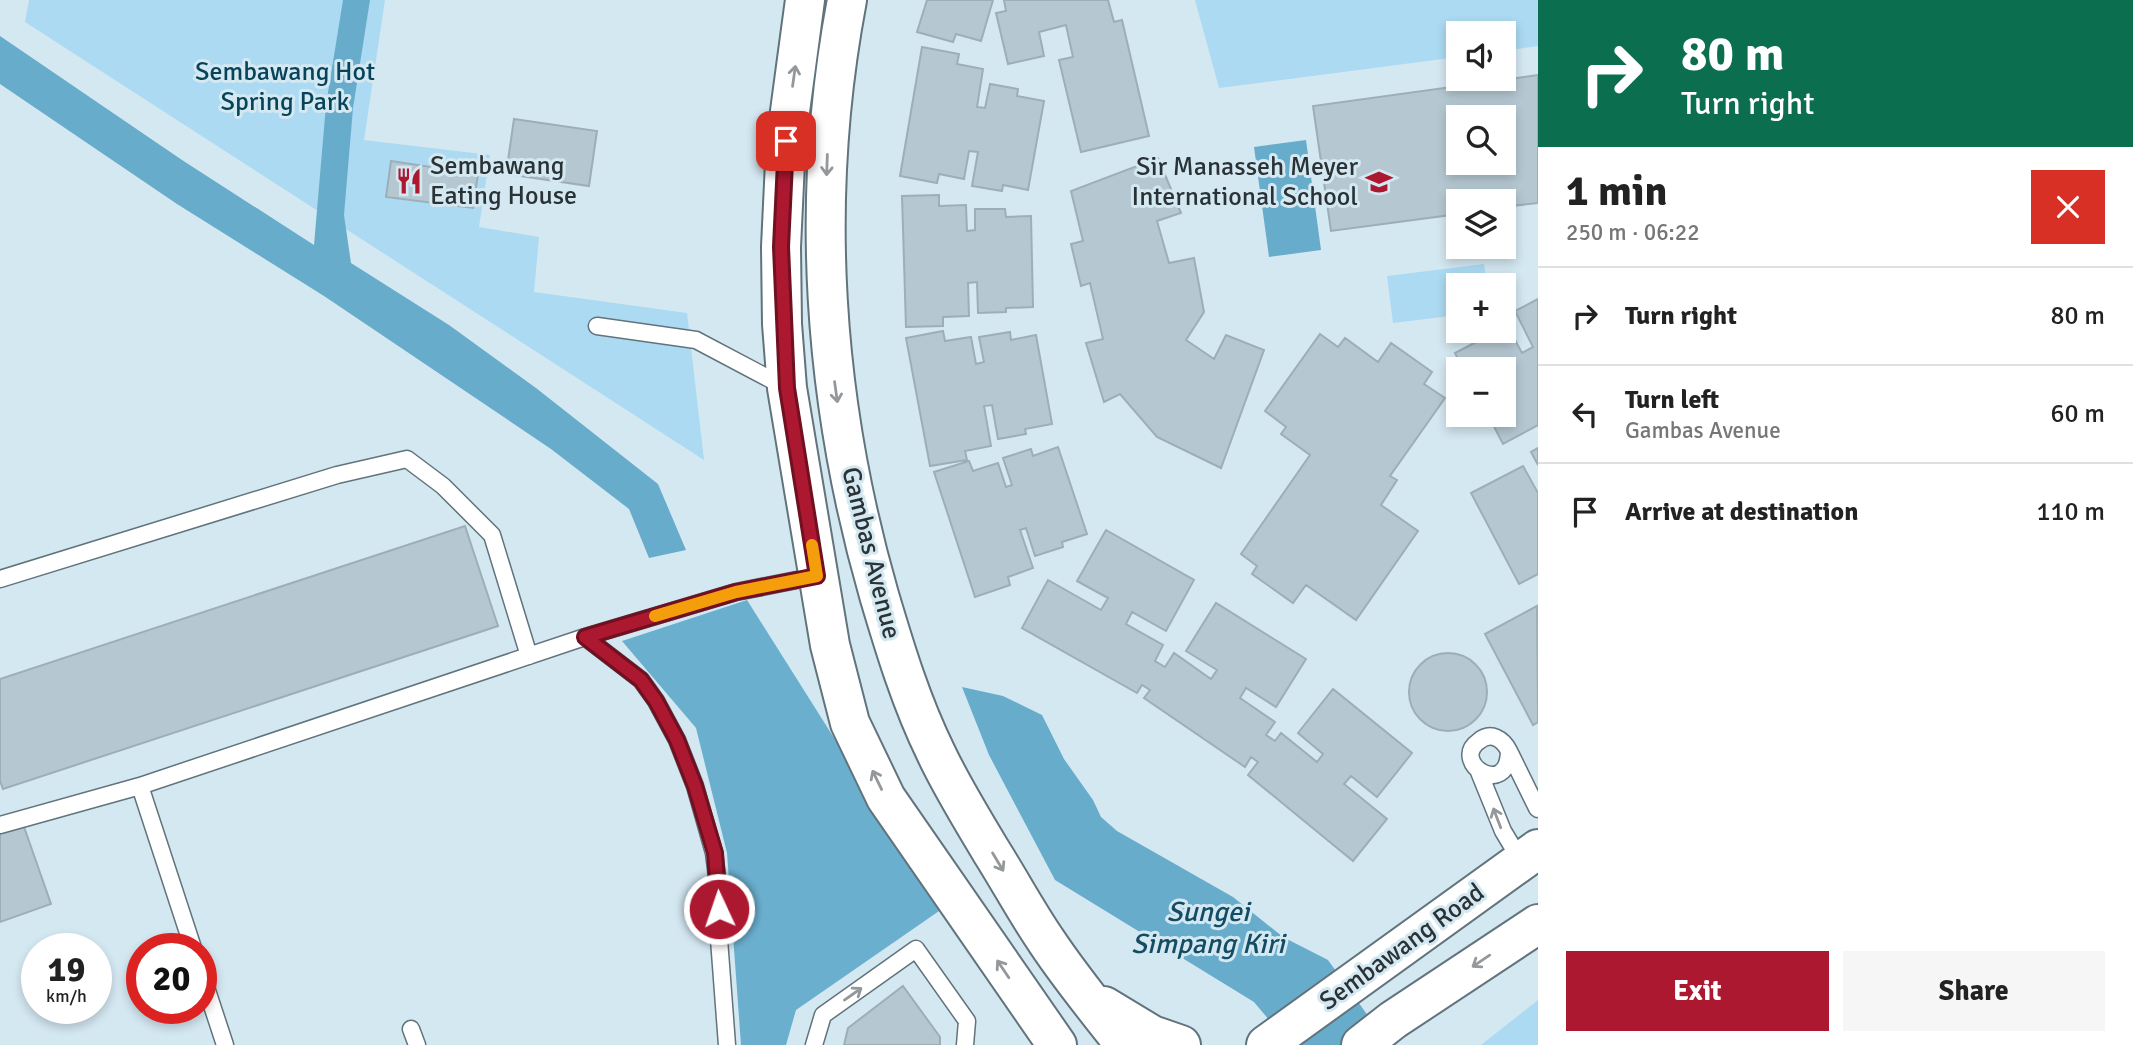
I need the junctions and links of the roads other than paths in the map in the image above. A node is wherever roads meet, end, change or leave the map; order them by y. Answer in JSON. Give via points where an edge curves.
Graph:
{"nodes":[{"id":1,"x":805,"y":0,"type":"edge"},
{"id":2,"x":847,"y":0,"type":"edge"},
{"id":3,"x":597,"y":326,"type":"dead end"},
{"id":4,"x":787,"y":388,"type":"junction"},
{"id":5,"x":817,"y":576,"type":"junction"},
{"id":6,"x":0,"y":579,"type":"edge"},
{"id":7,"x":585,"y":637,"type":"junction"},
{"id":8,"x":529,"y":656,"type":"junction"},
{"id":9,"x":1509,"y":751,"type":"junction"},
{"id":10,"x":1479,"y":772,"type":"junction"},
{"id":11,"x":140,"y":786,"type":"junction"},
{"id":12,"x":1538,"y":809,"type":"edge"},
{"id":13,"x":0,"y":825,"type":"edge"},
{"id":14,"x":1530,"y":855,"type":"edge"},
{"id":15,"x":1538,"y":924,"type":"edge"},
{"id":16,"x":189,"y":933,"type":"edge"},
{"id":17,"x":1085,"y":994,"type":"junction"},
{"id":18,"x":217,"y":1021,"type":"edge"},
{"id":19,"x":1034,"y":1030,"type":"edge"},
{"id":20,"x":1268,"y":1044,"type":"edge"},
{"id":21,"x":225,"y":1045,"type":"edge"},
{"id":22,"x":726,"y":1045,"type":"edge"},
{"id":23,"x":814,"y":1045,"type":"edge"},
{"id":24,"x":965,"y":1045,"type":"edge"},
{"id":25,"x":1057,"y":1045,"type":"edge"},
{"id":26,"x":1125,"y":1045,"type":"edge"},
{"id":27,"x":1181,"y":1045,"type":"edge"},
{"id":28,"x":1361,"y":1045,"type":"edge"}],
"edges":[{"from":4,"to":1,"type":"main road","name":"Gambas Avenue","one_way":true,"via":[[781,247],[786,141]]},
{"from":2,"to":17,"type":"main road","name":"Gambas Avenue","one_way":true,"via":[[828,141],[824,247],[830,348],[853,500],[898,660],[936,754],[1047,942]]},
{"from":3,"to":4,"type":"lane","via":[[696,340]]},
{"from":4,"to":5,"type":"main road","name":"Gambas Avenue"},
{"from":5,"to":7,"type":"lane","via":[[736,592]]},
{"from":19,"to":5,"type":"main road","name":"Gambas Avenue","one_way":true,"via":[[886,798],[850,723]]},
{"from":6,"to":8,"type":"lane","via":[[337,475],[407,459],[443,486],[492,535]]},
{"from":7,"to":8,"type":"lane"},
{"from":7,"to":22,"type":"lane","via":[[641,680],[677,740],[695,786],[715,853]]},
{"from":8,"to":11,"type":"lane"},
{"from":9,"to":10,"type":"lane","via":[[1505,769],[1497,774]]},
{"from":9,"to":10,"type":"lane","via":[[1499,738],[1481,738],[1471,752]]},
{"from":9,"to":12,"type":"lane"},
{"from":14,"to":10,"type":"lane","one_way":true,"via":[[1503,831]]},
{"from":11,"to":13,"type":"lane"},
{"from":11,"to":16,"type":"lane"},
{"from":14,"to":20,"type":"main road","name":"Sembawang Road"},
{"from":15,"to":28,"type":"main road","name":"Sembawang Road","one_way":true},
{"from":17,"to":26,"type":"main road","name":"Gambas Avenue"},
{"from":17,"to":27,"type":"main road","via":[[1152,1035]]},
{"from":18,"to":21,"type":"lane"},
{"from":19,"to":25,"type":"main road","name":"Gambas Avenue"},
{"from":23,"to":24,"type":"lane","one_way":true,"via":[[823,1015],[916,949],[967,1021]]}]}
